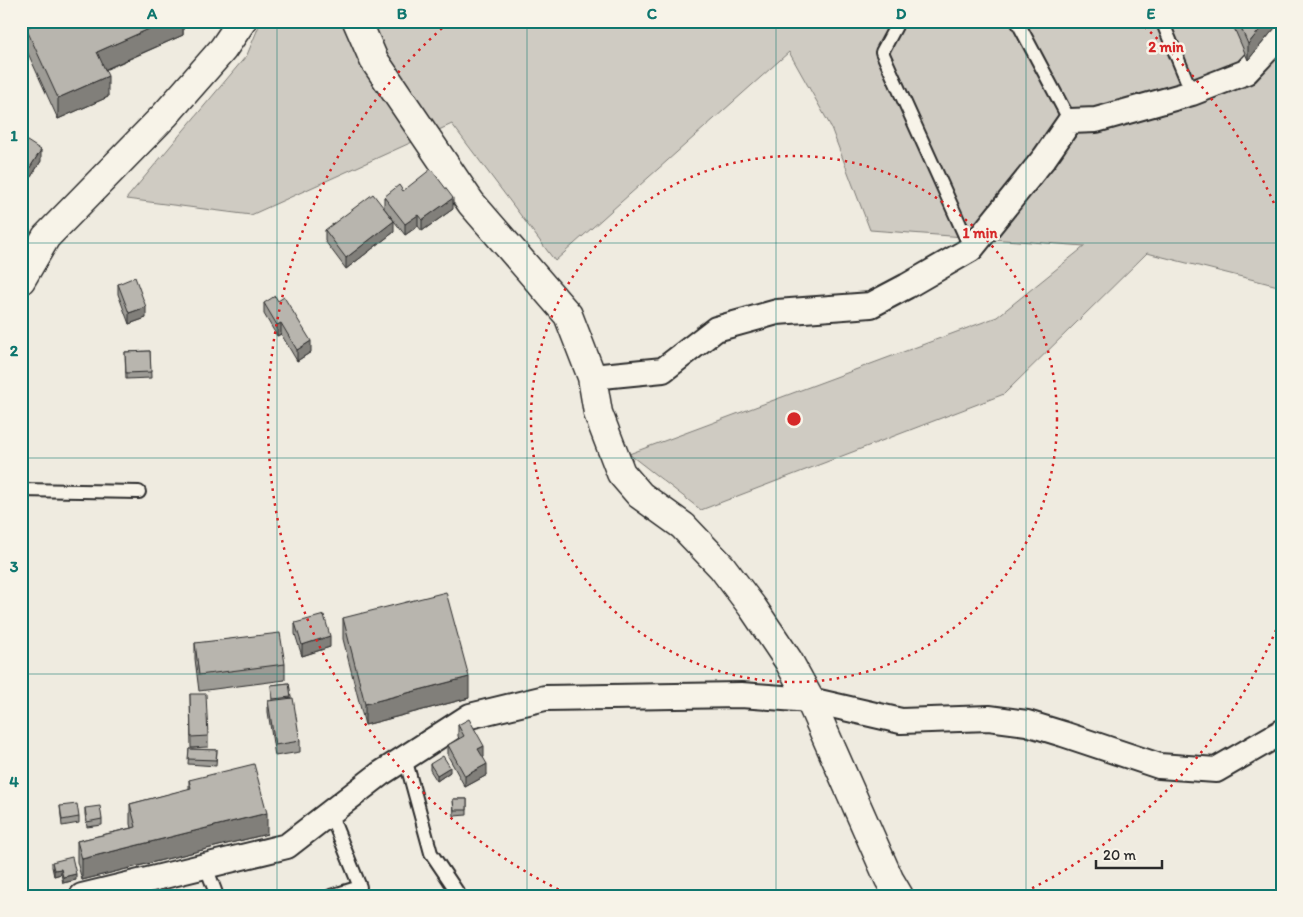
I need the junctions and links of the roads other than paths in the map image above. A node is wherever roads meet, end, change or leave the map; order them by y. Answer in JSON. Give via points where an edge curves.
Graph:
{"nodes":[{"id":1,"x":242,"y":21,"type":"edge"},
{"id":2,"x":357,"y":21,"type":"edge"},
{"id":3,"x":1016,"y":21,"type":"edge"},
{"id":4,"x":1162,"y":21,"type":"edge"},
{"id":5,"x":899,"y":23,"type":"edge"},
{"id":6,"x":1282,"y":34,"type":"edge"},
{"id":7,"x":1192,"y":93,"type":"junction"},
{"id":8,"x":1070,"y":121,"type":"junction"},
{"id":9,"x":971,"y":249,"type":"junction"},
{"id":10,"x":21,"y":280,"type":"edge"},
{"id":11,"x":592,"y":377,"type":"junction"},
{"id":12,"x":21,"y":490,"type":"edge"},
{"id":13,"x":139,"y":492,"type":"dead end"},
{"id":14,"x":810,"y":700,"type":"junction"},
{"id":15,"x":1282,"y":732,"type":"edge"},
{"id":16,"x":405,"y":758,"type":"junction"},
{"id":17,"x":330,"y":813,"type":"junction"},
{"id":18,"x":206,"y":867,"type":"junction"},
{"id":19,"x":82,"y":896,"type":"edge"},
{"id":20,"x":218,"y":896,"type":"edge"},
{"id":21,"x":331,"y":896,"type":"edge"},
{"id":22,"x":460,"y":896,"type":"edge"},
{"id":23,"x":899,"y":896,"type":"edge"}],
"edges":[{"from":1,"to":10,"type":"street","via":[[223,49],[165,115],[46,237]]},
{"from":2,"to":11,"type":"street","via":[[374,60],[471,203],[568,315]]},
{"from":3,"to":8,"type":"lane"},
{"from":4,"to":7,"type":"lane"},
{"from":5,"to":9,"type":"lane","via":[[882,52]]},
{"from":6,"to":7,"type":"street","via":[[1246,72]]},
{"from":7,"to":8,"type":"street","via":[[1096,120]]},
{"from":8,"to":9,"type":"street"},
{"from":9,"to":11,"type":"street","via":[[871,305],[776,312],[716,329],[663,370]]},
{"from":11,"to":14,"type":"street","via":[[598,413],[621,473],[640,495],[683,526],[722,567],[783,653]]},
{"from":12,"to":13,"type":"lane"},
{"from":14,"to":15,"type":"street","via":[[901,721],[989,718],[1027,724],[1159,766],[1216,770]]},
{"from":14,"to":16,"type":"street","via":[[741,695],[545,698],[470,716]]},
{"from":14,"to":23,"type":"street"},
{"from":16,"to":17,"type":"street"},
{"from":16,"to":22,"type":"lane","via":[[431,853]]},
{"from":17,"to":18,"type":"street","via":[[287,846]]},
{"from":17,"to":21,"type":"lane","via":[[360,887]]},
{"from":18,"to":19,"type":"street"},
{"from":18,"to":20,"type":"lane"}]}
